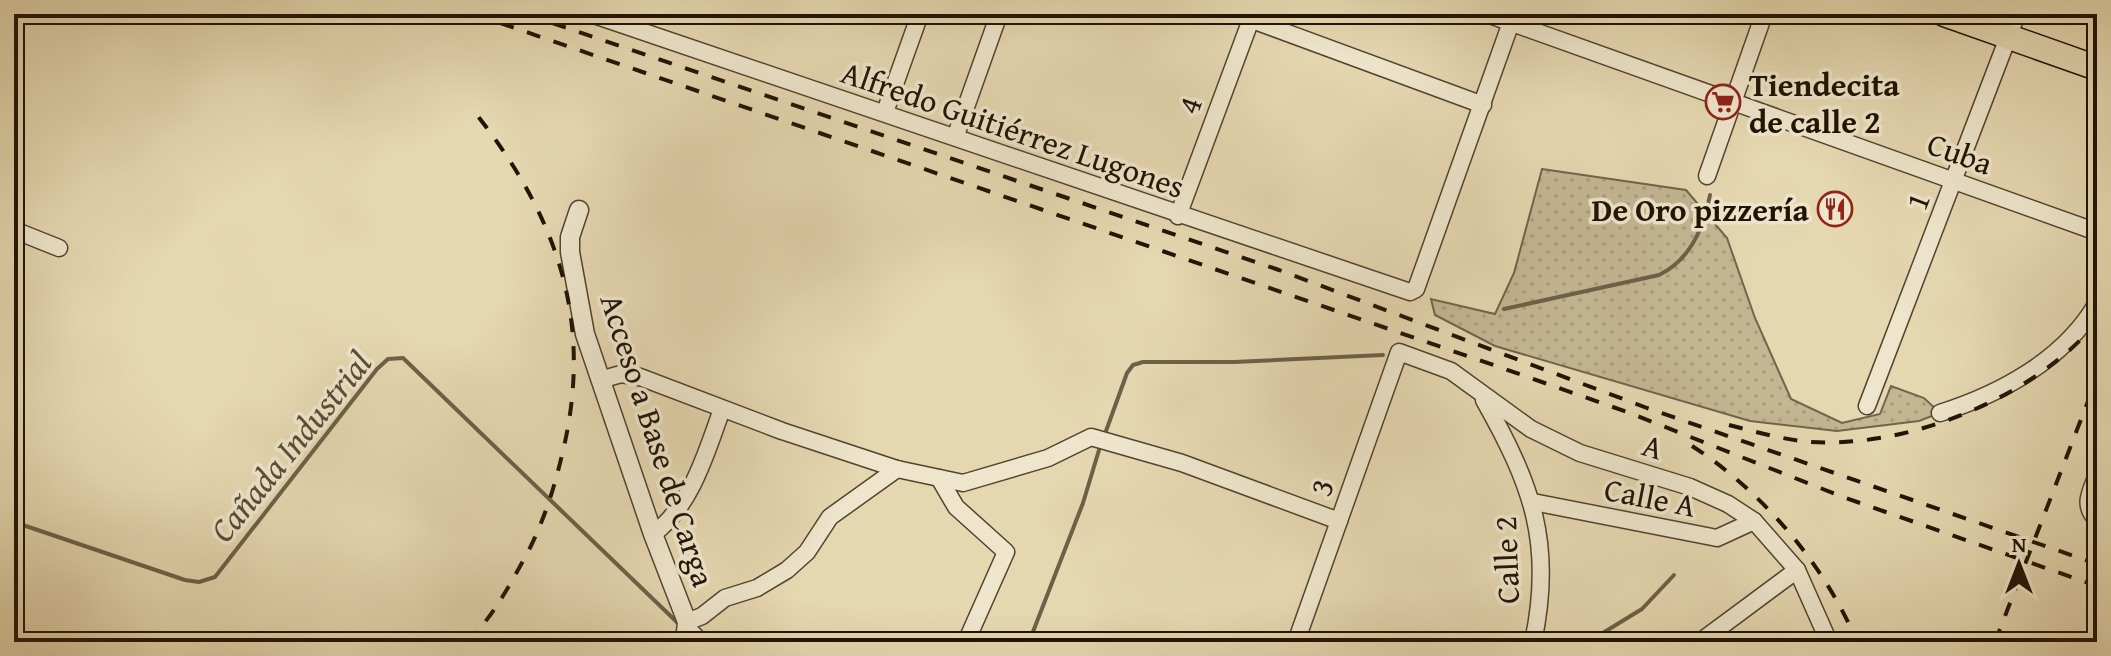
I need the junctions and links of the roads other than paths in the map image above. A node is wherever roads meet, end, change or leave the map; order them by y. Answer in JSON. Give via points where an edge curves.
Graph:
{"nodes":[{"id":1,"x":591,"y":14,"type":"edge"},
{"id":2,"x":920,"y":14,"type":"edge"},
{"id":3,"x":999,"y":14,"type":"edge"},
{"id":4,"x":1487,"y":14,"type":"edge"},
{"id":5,"x":1764,"y":14,"type":"edge"},
{"id":6,"x":1944,"y":14,"type":"edge"},
{"id":7,"x":2017,"y":14,"type":"edge"},
{"id":8,"x":1247,"y":16,"type":"edge"},
{"id":9,"x":620,"y":18,"type":"edge"},
{"id":10,"x":1512,"y":18,"type":"edge"},
{"id":11,"x":2009,"y":38,"type":"junction"},
{"id":12,"x":2097,"y":68,"type":"edge"},
{"id":13,"x":1732,"y":101,"type":"junction"},
{"id":14,"x":1483,"y":105,"type":"junction"},
{"id":15,"x":885,"y":112,"type":"junction"},
{"id":16,"x":956,"y":135,"type":"junction"},
{"id":17,"x":1707,"y":176,"type":"dead end"},
{"id":18,"x":1955,"y":181,"type":"junction"},
{"id":19,"x":579,"y":210,"type":"dead end"},
{"id":20,"x":1178,"y":216,"type":"junction"},
{"id":21,"x":14,"y":230,"type":"edge"},
{"id":22,"x":2097,"y":232,"type":"edge"},
{"id":23,"x":59,"y":248,"type":"dead end"},
{"id":24,"x":2097,"y":303,"type":"edge"},
{"id":25,"x":1399,"y":352,"type":"joint"},
{"id":26,"x":600,"y":380,"type":"junction"},
{"id":27,"x":1479,"y":392,"type":"junction"},
{"id":28,"x":1867,"y":406,"type":"dead end"},
{"id":29,"x":722,"y":409,"type":"junction"},
{"id":30,"x":1940,"y":413,"type":"dead end"},
{"id":31,"x":897,"y":469,"type":"junction"},
{"id":32,"x":2097,"y":475,"type":"edge"},
{"id":33,"x":939,"y":478,"type":"junction"},
{"id":34,"x":1533,"y":502,"type":"junction"},
{"id":35,"x":2097,"y":520,"type":"edge"},
{"id":36,"x":1339,"y":521,"type":"junction"},
{"id":37,"x":1754,"y":521,"type":"junction"},
{"id":38,"x":653,"y":534,"type":"junction"},
{"id":39,"x":1797,"y":570,"type":"junction"},
{"id":40,"x":691,"y":634,"type":"edge"},
{"id":41,"x":966,"y":642,"type":"edge"},
{"id":42,"x":1296,"y":642,"type":"edge"},
{"id":43,"x":1533,"y":642,"type":"edge"},
{"id":44,"x":1700,"y":642,"type":"edge"},
{"id":45,"x":1829,"y":642,"type":"edge"}],
"edges":[{"from":1,"to":9,"type":"street","name":"Alfredo Guitiérrez Lugones"},
{"from":2,"to":15,"type":"street"},
{"from":3,"to":16,"type":"street"},
{"from":4,"to":10,"type":"street","name":"Cuba"},
{"from":5,"to":13,"type":"street"},
{"from":6,"to":11,"type":"main road"},
{"from":7,"to":11,"type":"street","name":"1"},
{"from":8,"to":14,"type":"street"},
{"from":8,"to":20,"type":"street","name":"4"},
{"from":9,"to":15,"type":"street","name":"Alfredo Guitiérrez Lugones"},
{"from":10,"to":13,"type":"street","name":"Cuba"},
{"from":10,"to":14,"type":"street"},
{"from":11,"to":12,"type":"main road"},
{"from":11,"to":18,"type":"street","name":"1"},
{"from":13,"to":17,"type":"street"},
{"from":13,"to":18,"type":"street","name":"Cuba"},
{"from":14,"to":20,"type":"street","name":"Alfredo Guitiérrez Lugones","via":[[1416,289],[1410,292]]},
{"from":15,"to":16,"type":"street","name":"Alfredo Guitiérrez Lugones"},
{"from":16,"to":20,"type":"street","name":"Alfredo Guitiérrez Lugones"},
{"from":18,"to":22,"type":"street","name":"Cuba"},
{"from":18,"to":28,"type":"street","name":"1"},
{"from":19,"to":26,"type":"street","name":"Acceso a Base de Carga","via":[[570,252],[585,334]]},
{"from":21,"to":23,"type":"street"},
{"from":24,"to":30,"type":"street","via":[[2067,340],[2032,370],[1993,393]]},
{"from":25,"to":27,"type":"street","name":"A","via":[[1451,371]]},
{"from":25,"to":36,"type":"street","name":"3"},
{"from":26,"to":29,"type":"street","via":[[621,374],[640,377]]},
{"from":26,"to":38,"type":"street","name":"Acceso a Base de Carga"},
{"from":27,"to":34,"type":"street","name":"Calle 2"},
{"from":27,"to":37,"type":"street","name":"A","via":[[1531,429],[1580,453],[1690,487]]},
{"from":29,"to":31,"type":"street"},
{"from":29,"to":38,"type":"street","via":[[686,496],[667,524]]},
{"from":31,"to":33,"type":"street"},
{"from":31,"to":40,"type":"street","via":[[830,517],[807,552],[787,570],[757,588],[725,598],[702,616]]},
{"from":32,"to":35,"type":"street","via":[[2087,501]]},
{"from":33,"to":36,"type":"street","via":[[963,483],[1048,458],[1091,437],[1182,463]]},
{"from":33,"to":41,"type":"street","via":[[956,507],[1006,552]]},
{"from":34,"to":37,"type":"street","name":"Calle A","via":[[1717,538]]},
{"from":34,"to":43,"type":"street","name":"Calle 2","via":[[1542,579]]},
{"from":36,"to":42,"type":"street","name":"3"},
{"from":37,"to":39,"type":"street","name":"A"},
{"from":38,"to":40,"type":"street","name":"Acceso a Base de Carga"},
{"from":39,"to":44,"type":"street"},
{"from":39,"to":45,"type":"street","name":"A"}]}
